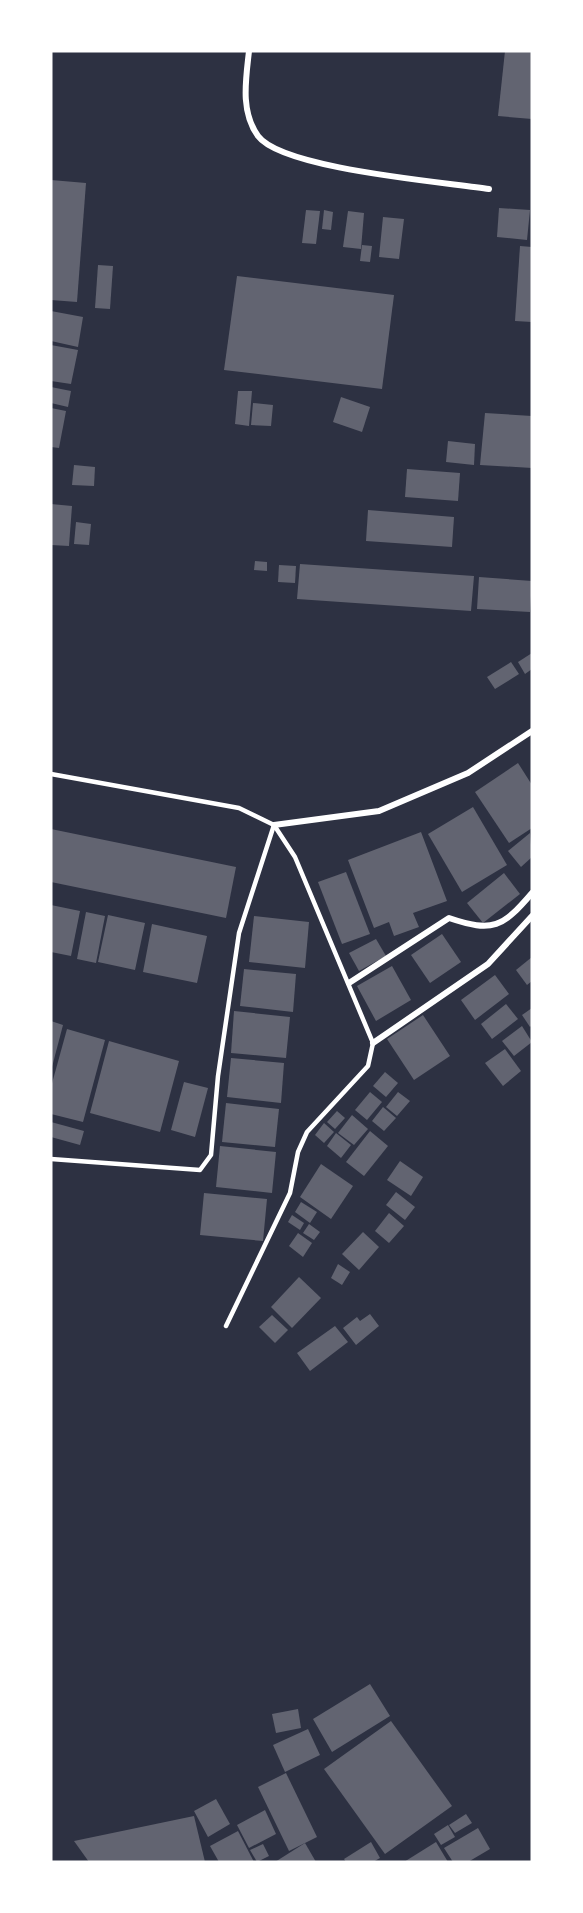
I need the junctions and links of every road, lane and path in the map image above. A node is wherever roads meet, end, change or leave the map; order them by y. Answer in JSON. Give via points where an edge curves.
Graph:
{"nodes":[{"id":1,"x":249,"y":51,"type":"edge"},
{"id":2,"x":489,"y":189,"type":"dead end"},
{"id":3,"x":532,"y":731,"type":"edge"},
{"id":4,"x":51,"y":774,"type":"edge"},
{"id":5,"x":274,"y":825,"type":"junction"},
{"id":6,"x":532,"y":893,"type":"edge"},
{"id":7,"x":532,"y":916,"type":"edge"},
{"id":8,"x":349,"y":983,"type":"junction"},
{"id":9,"x":372,"y":1043,"type":"junction"},
{"id":10,"x":51,"y":1159,"type":"edge"},
{"id":11,"x":226,"y":1326,"type":"dead end"}],
"edges":[{"from":1,"to":2,"type":"street","via":[[245,96],[251,123],[260,138],[275,148],[309,162]]},
{"from":3,"to":5,"type":"street","via":[[468,773],[379,811]]},
{"from":4,"to":5,"type":"lane","via":[[239,808]]},
{"from":5,"to":8,"type":"lane","via":[[295,857]]},
{"from":5,"to":10,"type":"lane","via":[[239,933],[211,1155],[200,1170]]},
{"from":6,"to":8,"type":"street","via":[[511,918],[485,928],[449,918]]},
{"from":7,"to":9,"type":"street","via":[[488,964]]},
{"from":8,"to":9,"type":"lane"},
{"from":9,"to":11,"type":"lane","via":[[368,1066],[308,1132],[298,1152],[290,1193]]}]}
